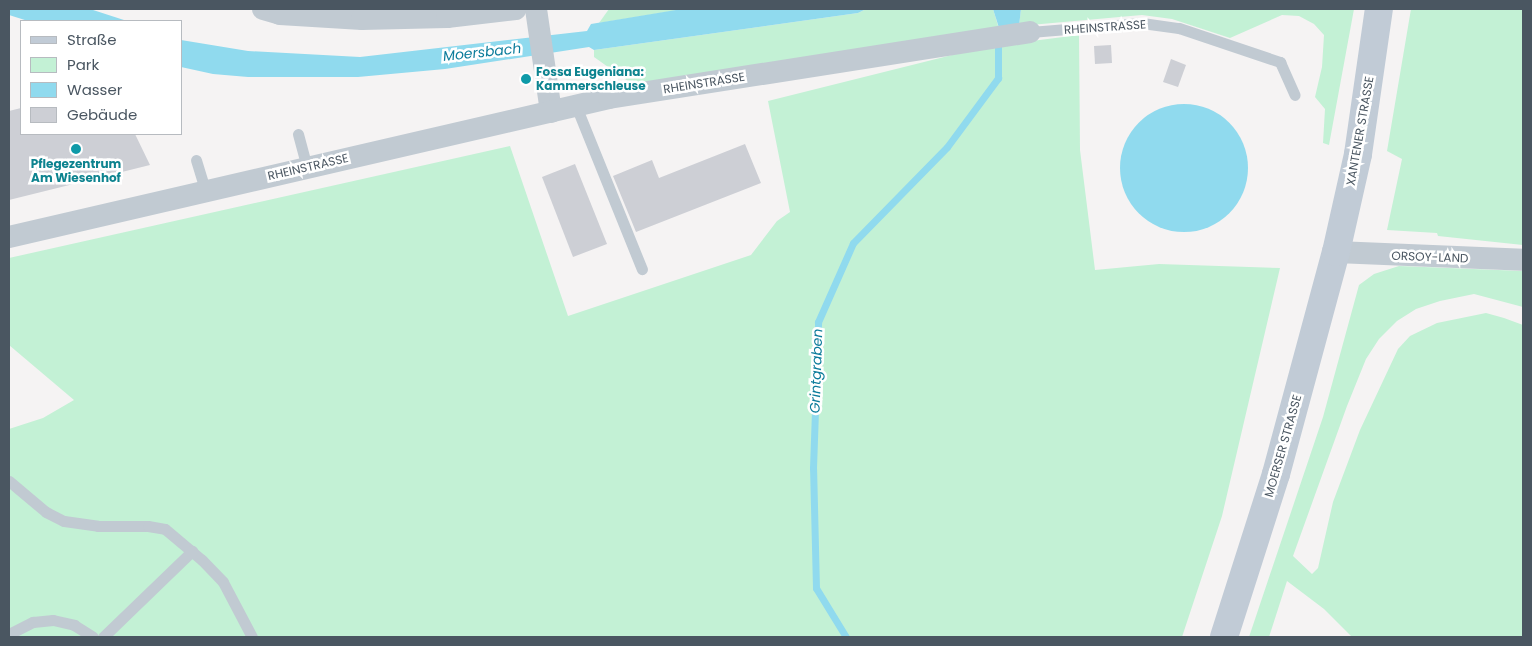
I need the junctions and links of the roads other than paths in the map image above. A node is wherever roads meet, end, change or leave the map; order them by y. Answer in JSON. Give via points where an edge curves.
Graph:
{"nodes":[{"id":1,"x":263,"y":9,"type":"edge"},
{"id":2,"x":516,"y":9,"type":"edge"},
{"id":3,"x":536,"y":9,"type":"edge"},
{"id":4,"x":1380,"y":9,"type":"edge"},
{"id":5,"x":1030,"y":32,"type":"joint"},
{"id":6,"x":1295,"y":95,"type":"dead end"},
{"id":7,"x":576,"y":106,"type":"junction"},
{"id":8,"x":551,"y":112,"type":"junction"},
{"id":9,"x":298,"y":134,"type":"dead end"},
{"id":10,"x":196,"y":160,"type":"dead end"},
{"id":11,"x":307,"y":166,"type":"junction"},
{"id":12,"x":206,"y":192,"type":"junction"},
{"id":13,"x":9,"y":237,"type":"edge"},
{"id":14,"x":1336,"y":252,"type":"junction"},
{"id":15,"x":1523,"y":260,"type":"edge"},
{"id":16,"x":642,"y":269,"type":"dead end"},
{"id":17,"x":9,"y":481,"type":"edge"},
{"id":18,"x":192,"y":551,"type":"junction"},
{"id":19,"x":9,"y":634,"type":"edge"},
{"id":20,"x":93,"y":637,"type":"edge"},
{"id":21,"x":103,"y":637,"type":"edge"},
{"id":22,"x":252,"y":637,"type":"edge"},
{"id":23,"x":1224,"y":637,"type":"edge"}],
"edges":[{"from":1,"to":2,"type":"street","via":[[280,14],[362,19],[447,17]]},
{"from":3,"to":8,"type":"street"},
{"from":4,"to":14,"type":"main road","name":"XANTENER STRASSE","via":[[1358,154]]},
{"from":5,"to":6,"type":"lane","name":"RHEINSTRASSE","via":[[1142,23],[1179,28],[1280,62]]},
{"from":5,"to":7,"type":"street","name":"RHEINSTRASSE"},
{"from":7,"to":8,"type":"street","name":"RHEINSTRASSE"},
{"from":7,"to":16,"type":"lane"},
{"from":8,"to":11,"type":"street","name":"RHEINSTRASSE"},
{"from":9,"to":11,"type":"lane"},
{"from":10,"to":12,"type":"lane"},
{"from":11,"to":12,"type":"street","name":"RHEINSTRASSE"},
{"from":12,"to":13,"type":"street","name":"RHEINSTRASSE"},
{"from":14,"to":15,"type":"street","name":"ORSOY-LAND"},
{"from":14,"to":23,"type":"main road","name":"MOERSER STRASSE","via":[[1276,474]]},
{"from":17,"to":18,"type":"lane","via":[[46,512],[64,521],[98,526],[156,527],[164,529]]},
{"from":18,"to":21,"type":"lane"},
{"from":18,"to":22,"type":"lane","via":[[223,582]]},
{"from":19,"to":20,"type":"lane","via":[[33,622],[54,620],[74,625]]}]}
